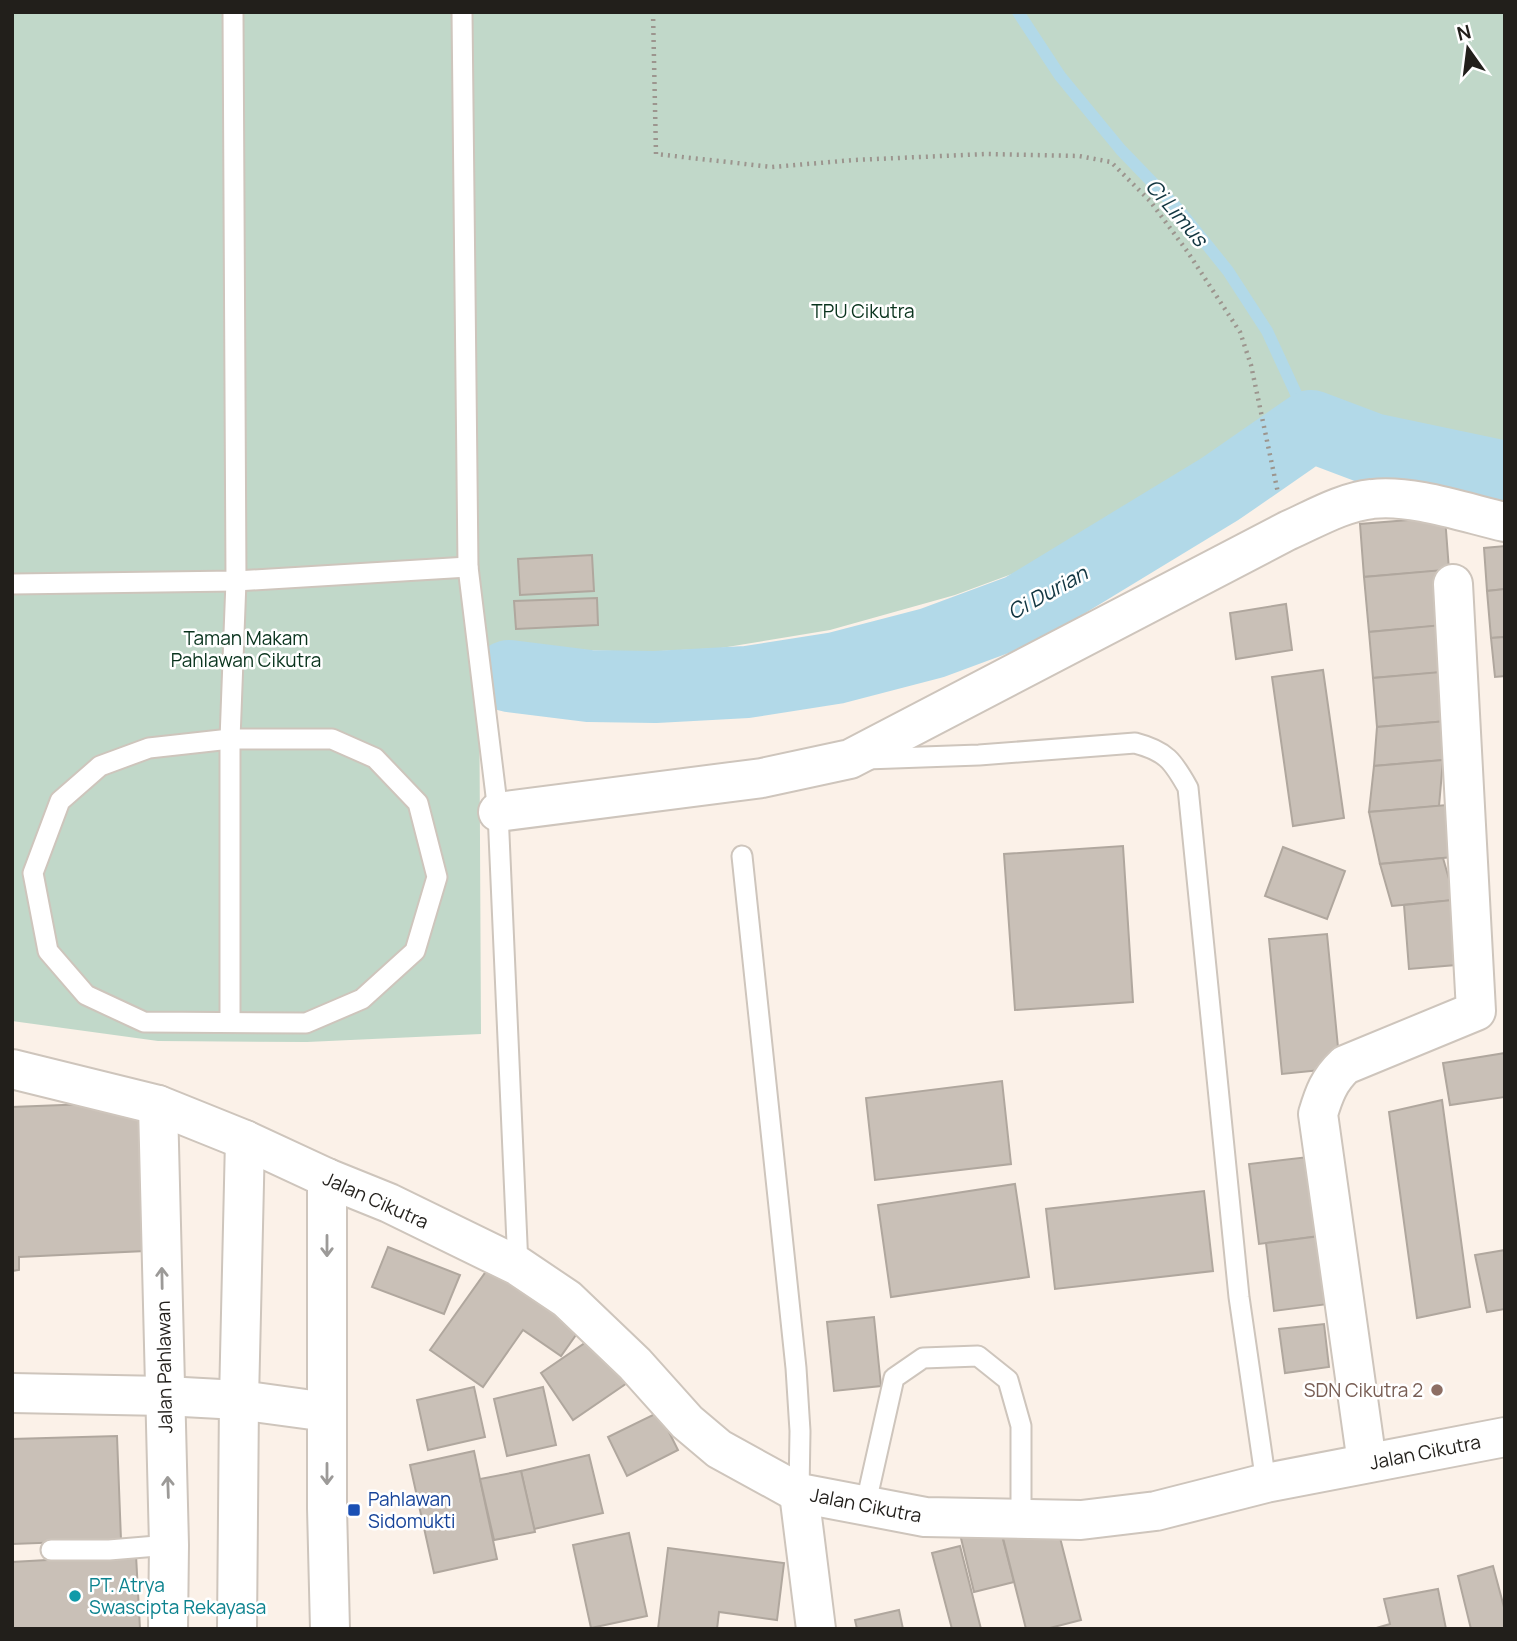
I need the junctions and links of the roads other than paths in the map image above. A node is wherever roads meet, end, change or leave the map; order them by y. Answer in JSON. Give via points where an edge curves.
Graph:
{"nodes":[{"id":1,"x":233,"y":12,"type":"edge"},
{"id":2,"x":462,"y":12,"type":"edge"},
{"id":3,"x":1505,"y":522,"type":"edge"},
{"id":4,"x":468,"y":567,"type":"junction"},
{"id":5,"x":236,"y":580,"type":"junction"},
{"id":6,"x":12,"y":584,"type":"edge"},
{"id":7,"x":1453,"y":584,"type":"dead end"},
{"id":8,"x":230,"y":739,"type":"junction"},
{"id":9,"x":850,"y":759,"type":"junction"},
{"id":10,"x":498,"y":812,"type":"junction"},
{"id":11,"x":742,"y":856,"type":"dead end"},
{"id":12,"x":1490,"y":1007,"type":"edge"},
{"id":13,"x":230,"y":1021,"type":"junction"},
{"id":14,"x":12,"y":1069,"type":"edge"},
{"id":15,"x":158,"y":1105,"type":"junction"},
{"id":16,"x":245,"y":1140,"type":"junction"},
{"id":17,"x":327,"y":1178,"type":"junction"},
{"id":18,"x":518,"y":1266,"type":"junction"},
{"id":19,"x":12,"y":1393,"type":"edge"},
{"id":20,"x":165,"y":1396,"type":"junction"},
{"id":21,"x":239,"y":1400,"type":"junction"},
{"id":22,"x":327,"y":1412,"type":"junction"},
{"id":23,"x":1505,"y":1437,"type":"edge"},
{"id":24,"x":1367,"y":1463,"type":"junction"},
{"id":25,"x":1266,"y":1483,"type":"junction"},
{"id":26,"x":799,"y":1493,"type":"junction"},
{"id":27,"x":865,"y":1507,"type":"junction"},
{"id":28,"x":1021,"y":1519,"type":"junction"},
{"id":29,"x":169,"y":1545,"type":"junction"},
{"id":30,"x":51,"y":1550,"type":"dead end"},
{"id":31,"x":169,"y":1629,"type":"edge"},
{"id":32,"x":237,"y":1629,"type":"edge"},
{"id":33,"x":330,"y":1629,"type":"edge"},
{"id":34,"x":816,"y":1629,"type":"edge"}],
"edges":[{"from":1,"to":5,"type":"lane"},
{"from":2,"to":4,"type":"lane"},
{"from":3,"to":9,"type":"street","via":[[1397,497],[1342,507],[1287,531]]},
{"from":4,"to":5,"type":"lane"},
{"from":4,"to":10,"type":"lane"},
{"from":5,"to":6,"type":"lane"},
{"from":5,"to":8,"type":"lane"},
{"from":7,"to":12,"type":"street"},
{"from":8,"to":13,"type":"lane"},
{"from":8,"to":13,"type":"lane","via":[[149,748],[100,766],[60,801],[33,873],[48,951],[86,995],[145,1022]]},
{"from":8,"to":13,"type":"lane","via":[[332,739],[375,758],[418,803],[437,877],[415,951],[362,999],[306,1023]]},
{"from":9,"to":10,"type":"street","via":[[762,778]]},
{"from":9,"to":25,"type":"lane","via":[[1135,743],[1167,756],[1188,788],[1238,1297]]},
{"from":10,"to":18,"type":"lane"},
{"from":11,"to":26,"type":"lane","via":[[796,1368]]},
{"from":12,"to":24,"type":"street","via":[[1345,1065],[1324,1091],[1318,1114]]},
{"from":14,"to":15,"type":"street","name":"Jalan Cikutra"},
{"from":15,"to":16,"type":"street","name":"Jalan Cikutra"},
{"from":20,"to":15,"type":"street","name":"Jalan Pahlawan","one_way":true},
{"from":16,"to":17,"type":"street","name":"Jalan Cikutra"},
{"from":16,"to":21,"type":"street"},
{"from":17,"to":18,"type":"street","name":"Jalan Cikutra"},
{"from":17,"to":22,"type":"street","one_way":true},
{"from":18,"to":26,"type":"street","name":"Jalan Cikutra","via":[[567,1299],[719,1449]]},
{"from":19,"to":20,"type":"street"},
{"from":20,"to":21,"type":"street"},
{"from":29,"to":20,"type":"street","name":"Jalan Pahlawan","one_way":true},
{"from":21,"to":22,"type":"street"},
{"from":21,"to":32,"type":"street"},
{"from":22,"to":33,"type":"street","one_way":true},
{"from":23,"to":24,"type":"street","name":"Jalan Cikutra"},
{"from":24,"to":25,"type":"street","name":"Jalan Cikutra"},
{"from":25,"to":28,"type":"street","name":"Jalan Cikutra","via":[[1156,1511],[1081,1520]]},
{"from":26,"to":27,"type":"street","name":"Jalan Cikutra"},
{"from":26,"to":34,"type":"street"},
{"from":27,"to":28,"type":"street","name":"Jalan Cikutra","via":[[925,1517]]},
{"from":27,"to":28,"type":"lane","via":[[894,1378],[923,1358],[978,1356],[1008,1380],[1021,1426]]},
{"from":29,"to":30,"type":"lane"},
{"from":29,"to":31,"type":"street","name":"Jalan Pahlawan"}]}
